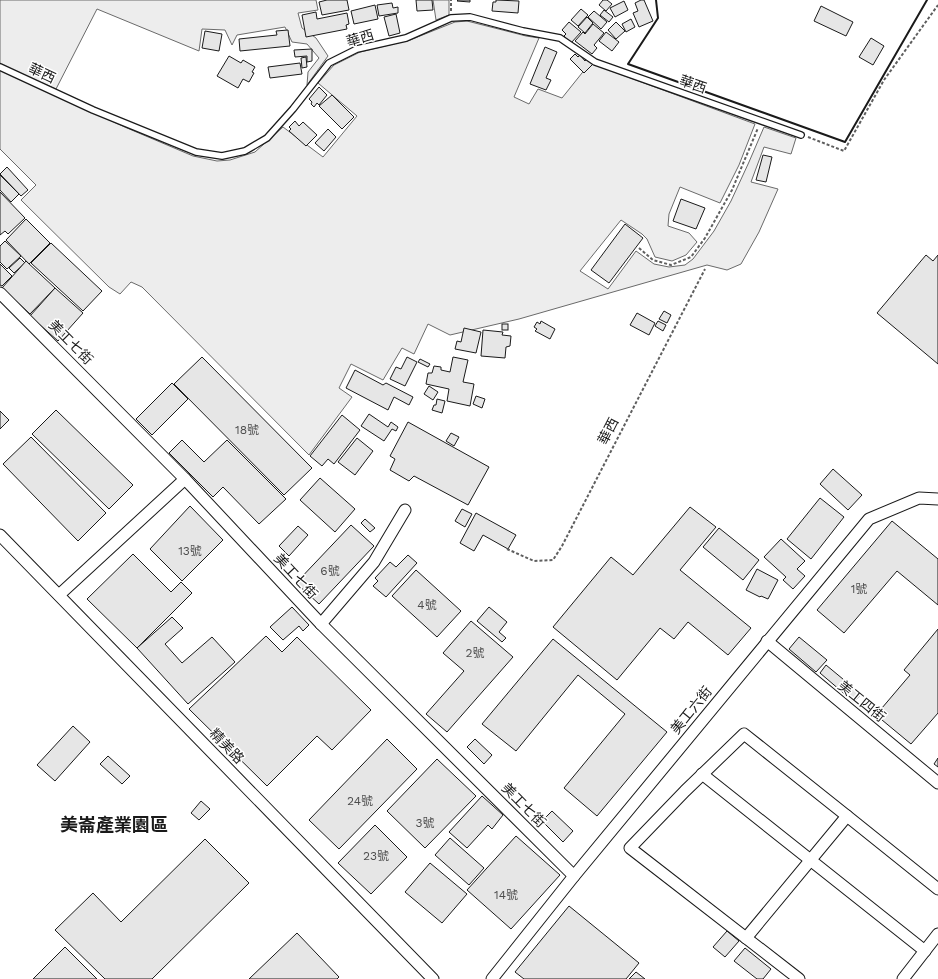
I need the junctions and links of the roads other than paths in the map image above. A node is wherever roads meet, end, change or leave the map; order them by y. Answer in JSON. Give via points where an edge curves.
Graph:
{"nodes":[{"id":1,"x":0,"y":67,"type":"edge"},
{"id":2,"x":801,"y":135,"type":"road end"},
{"id":3,"x":0,"y":292,"type":"edge"},
{"id":4,"x":185,"y":479,"type":"junction"},
{"id":5,"x":938,"y":499,"type":"edge"},
{"id":6,"x":405,"y":510,"type":"dead end"},
{"id":7,"x":0,"y":535,"type":"edge"},
{"id":8,"x":59,"y":595,"type":"junction"},
{"id":9,"x":321,"y":624,"type":"junction"},
{"id":10,"x":766,"y":641,"type":"junction"},
{"id":11,"x":702,"y":774,"type":"junction"},
{"id":12,"x":938,"y":783,"type":"edge"},
{"id":13,"x":847,"y":816,"type":"junction"},
{"id":14,"x":811,"y":860,"type":"junction"},
{"id":15,"x":574,"y":876,"type":"junction"},
{"id":16,"x":938,"y":888,"type":"edge"},
{"id":17,"x":938,"y":934,"type":"edge"},
{"id":18,"x":746,"y":938,"type":"junction"},
{"id":19,"x":925,"y":951,"type":"junction"},
{"id":20,"x":433,"y":979,"type":"edge"},
{"id":21,"x":492,"y":979,"type":"edge"},
{"id":22,"x":799,"y":979,"type":"edge"},
{"id":23,"x":903,"y":979,"type":"edge"}],
"edges":[{"from":1,"to":2,"type":"lane","name":"華西","via":[[93,110],[196,152],[222,156],[245,151],[267,138],[329,63],[357,49],[406,38],[451,18],[470,17],[560,38],[595,62]]},
{"from":3,"to":4,"type":"street","name":"美工七街"},
{"from":4,"to":8,"type":"street"},
{"from":4,"to":9,"type":"street","name":"美工七街"},
{"from":5,"to":10,"type":"street","name":"美工六街","via":[[919,498],[869,519]]},
{"from":6,"to":9,"type":"street","via":[[374,562]]},
{"from":7,"to":8,"type":"street","name":"精美路"},
{"from":8,"to":20,"type":"street","name":"精美路"},
{"from":9,"to":15,"type":"street","name":"美工七街"},
{"from":10,"to":12,"type":"street","name":"美工四街"},
{"from":10,"to":15,"type":"street","name":"美工六街"},
{"from":11,"to":13,"type":"street","via":[[744,734]]},
{"from":11,"to":14,"type":"street"},
{"from":11,"to":18,"type":"street","via":[[630,848]]},
{"from":13,"to":14,"type":"street"},
{"from":13,"to":16,"type":"street"},
{"from":14,"to":18,"type":"street"},
{"from":14,"to":19,"type":"street"},
{"from":15,"to":21,"type":"street","name":"美工六街"},
{"from":17,"to":19,"type":"street"},
{"from":18,"to":22,"type":"street"},
{"from":19,"to":23,"type":"street"}]}
